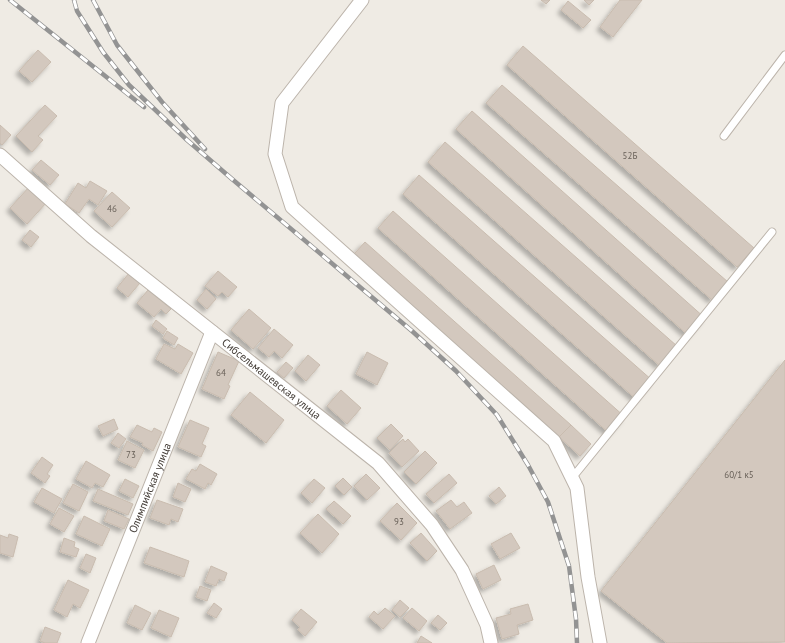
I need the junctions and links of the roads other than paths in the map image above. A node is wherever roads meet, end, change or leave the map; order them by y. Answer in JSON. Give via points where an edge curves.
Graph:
{"nodes":[{"id":1,"x":362,"y":0,"type":"edge"},
{"id":2,"x":785,"y":55,"type":"edge"},
{"id":3,"x":724,"y":136,"type":"dead end"},
{"id":4,"x":0,"y":155,"type":"edge"},
{"id":5,"x":772,"y":232,"type":"dead end"},
{"id":6,"x":212,"y":332,"type":"junction"},
{"id":7,"x":572,"y":478,"type":"junction"},
{"id":8,"x":88,"y":643,"type":"edge"},
{"id":9,"x":491,"y":643,"type":"edge"},
{"id":10,"x":600,"y":643,"type":"edge"}],
"edges":[{"from":1,"to":7,"type":"street","via":[[282,103],[275,154],[292,207],[554,441]]},
{"from":2,"to":3,"type":"lane"},
{"from":4,"to":6,"type":"street","name":"Сибсельмашевская улица","via":[[91,236]]},
{"from":5,"to":7,"type":"lane"},
{"from":6,"to":8,"type":"street","name":"Олимпийская улица"},
{"from":6,"to":9,"type":"street","name":"Сибсельмашевская улица","via":[[378,463],[432,525],[462,570],[487,625]]},
{"from":7,"to":10,"type":"street","via":[[577,488],[588,577]]}]}
